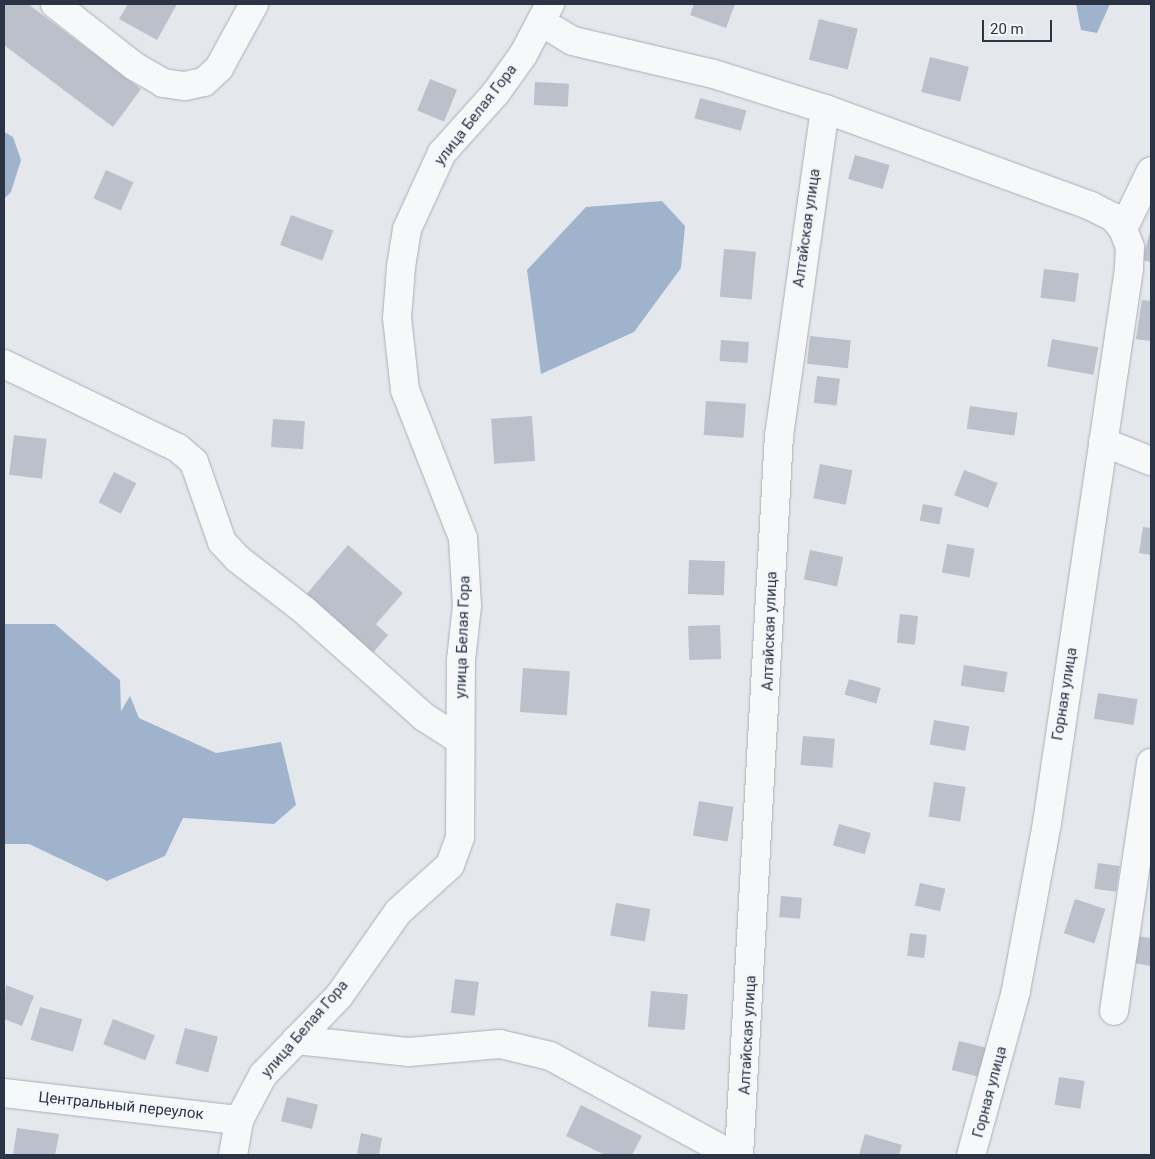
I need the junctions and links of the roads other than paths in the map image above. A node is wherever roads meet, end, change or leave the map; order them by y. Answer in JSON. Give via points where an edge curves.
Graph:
{"nodes":[{"id":1,"x":55,"y":4,"type":"edge"},
{"id":2,"x":254,"y":4,"type":"edge"},
{"id":3,"x":545,"y":13,"type":"edge"},
{"id":4,"x":825,"y":109,"type":"junction"},
{"id":5,"x":1151,"y":171,"type":"edge"},
{"id":6,"x":1123,"y":229,"type":"junction"},
{"id":7,"x":4,"y":364,"type":"edge"},
{"id":8,"x":1104,"y":442,"type":"junction"},
{"id":9,"x":1151,"y":461,"type":"edge"},
{"id":10,"x":460,"y":740,"type":"junction"},
{"id":11,"x":1151,"y":763,"type":"edge"},
{"id":12,"x":1114,"y":1011,"type":"dead end"},
{"id":13,"x":296,"y":1040,"type":"junction"},
{"id":14,"x":4,"y":1093,"type":"edge"},
{"id":15,"x":239,"y":1120,"type":"junction"},
{"id":16,"x":233,"y":1155,"type":"edge"},
{"id":17,"x":732,"y":1155,"type":"edge"},
{"id":18,"x":740,"y":1155,"type":"edge"},
{"id":19,"x":971,"y":1155,"type":"edge"}],
"edges":[{"from":1,"to":2,"type":"street","via":[[134,66],[163,83],[185,86],[204,82],[218,68]]},
{"from":3,"to":4,"type":"street","via":[[573,41],[714,74]]},
{"from":3,"to":10,"type":"street","name":"улица Белая Гора","via":[[495,94],[442,153],[407,229],[401,267],[397,318],[405,390],[463,538],[467,606]]},
{"from":4,"to":6,"type":"street","via":[[1091,206],[1113,217]]},
{"from":4,"to":18,"type":"street","name":"Алтайская улица","via":[[778,445],[770,653]]},
{"from":5,"to":6,"type":"street"},
{"from":6,"to":8,"type":"street","name":"Горная улица","via":[[1130,247],[1129,269]]},
{"from":7,"to":10,"type":"street","via":[[178,448],[194,462],[203,480],[222,542],[238,560],[304,610],[424,717]]},
{"from":8,"to":9,"type":"street"},
{"from":8,"to":19,"type":"street","name":"Горная улица","via":[[1031,917],[992,1089]]},
{"from":10,"to":13,"type":"street","name":"улица Белая Гора","via":[[460,837],[450,864],[398,912],[338,996]]},
{"from":11,"to":12,"type":"street"},
{"from":13,"to":15,"type":"street","name":"улица Белая Гора","via":[[263,1075]]},
{"from":13,"to":17,"type":"street","via":[[409,1052],[500,1044],[550,1056]]},
{"from":14,"to":15,"type":"street","name":"Центральный переулок"},
{"from":15,"to":16,"type":"street","name":"улица Белая Гора"}]}
